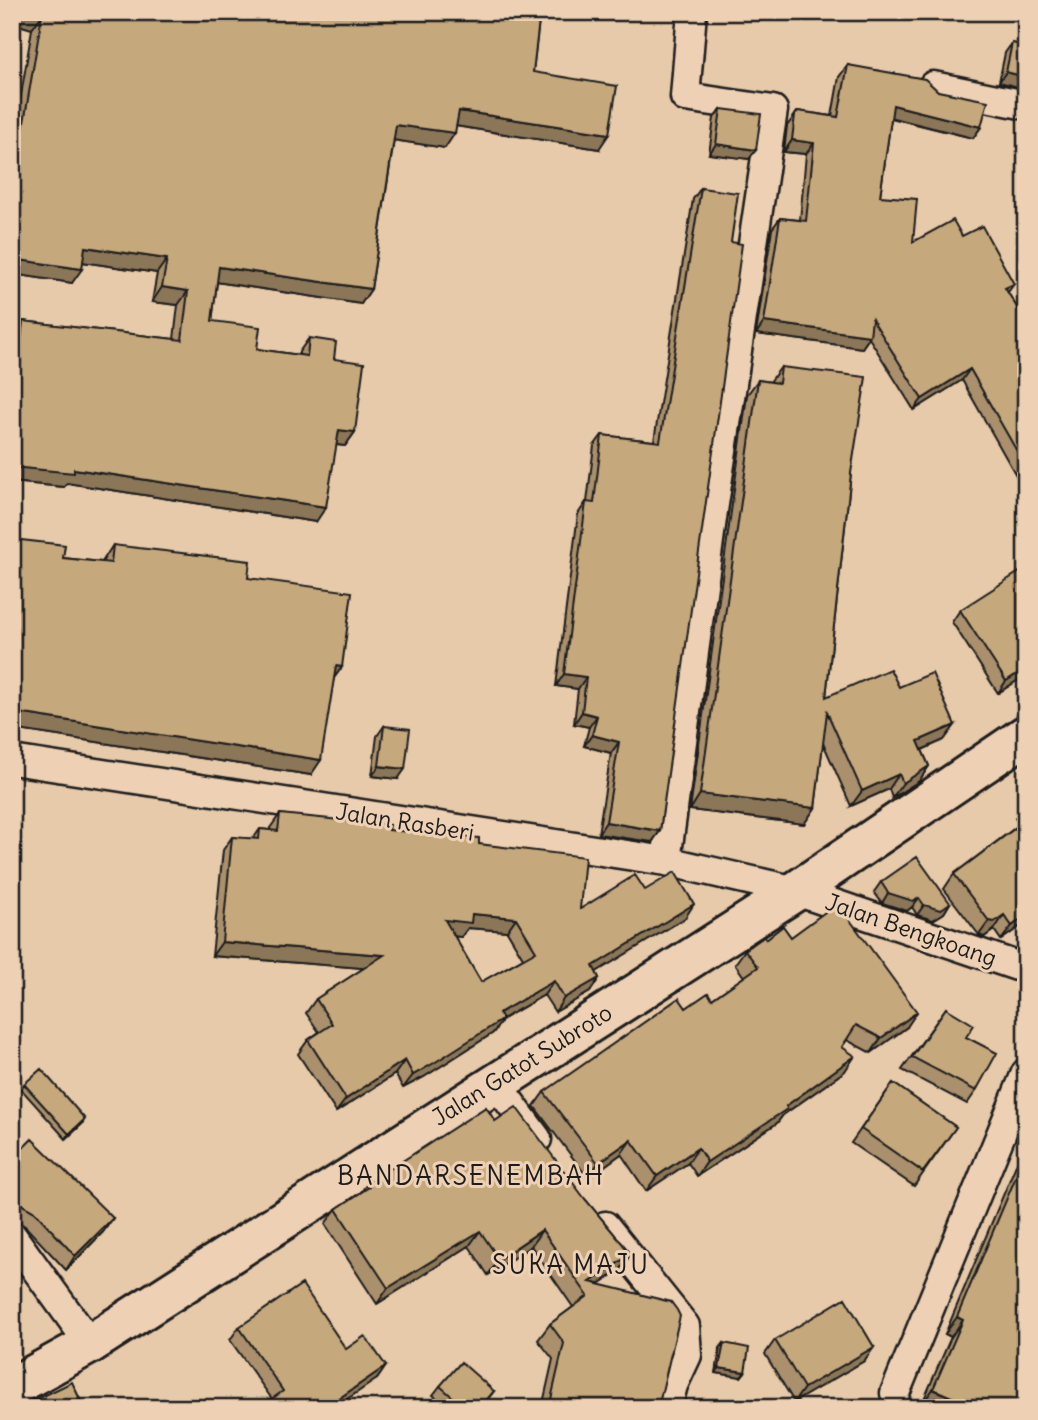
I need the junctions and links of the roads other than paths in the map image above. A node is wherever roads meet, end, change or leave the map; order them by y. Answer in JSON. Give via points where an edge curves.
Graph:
{"nodes":[{"id":1,"x":692,"y":12,"type":"edge"},
{"id":2,"x":933,"y":86,"type":"edge"},
{"id":3,"x":1026,"y":105,"type":"edge"},
{"id":4,"x":1026,"y":735,"type":"edge"},
{"id":5,"x":12,"y":760,"type":"edge"},
{"id":6,"x":666,"y":861,"type":"junction"},
{"id":7,"x":796,"y":891,"type":"junction"},
{"id":8,"x":1026,"y":969,"type":"edge"},
{"id":9,"x":1026,"y":1073,"type":"edge"},
{"id":10,"x":495,"y":1082,"type":"junction"},
{"id":11,"x":553,"y":1160,"type":"edge"},
{"id":12,"x":587,"y":1205,"type":"edge"},
{"id":13,"x":12,"y":1237,"type":"edge"},
{"id":14,"x":90,"y":1344,"type":"junction"},
{"id":15,"x":12,"y":1387,"type":"edge"},
{"id":16,"x":895,"y":1393,"type":"dead end"},
{"id":17,"x":667,"y":1408,"type":"edge"}],
"edges":[{"from":1,"to":6,"type":"street","via":[[685,97],[773,110]]},
{"from":2,"to":3,"type":"street"},
{"from":4,"to":7,"type":"main road","name":"Jalan Gatot Subroto"},
{"from":5,"to":6,"type":"street","name":"Jalan Rasberi"},
{"from":6,"to":7,"type":"street","name":"Jalan Rasberi"},
{"from":7,"to":8,"type":"street","name":"Jalan Bengkoang"},
{"from":7,"to":10,"type":"main road","name":"Jalan Gatot Subroto"},
{"from":9,"to":16,"type":"street"},
{"from":10,"to":11,"type":"street"},
{"from":10,"to":14,"type":"main road","name":"Jalan Gatot Subroto"},
{"from":12,"to":17,"type":"street","via":[[685,1326],[687,1355]]},
{"from":13,"to":14,"type":"street"},
{"from":14,"to":15,"type":"main road","name":"Jalan Gatot Subroto"}]}
